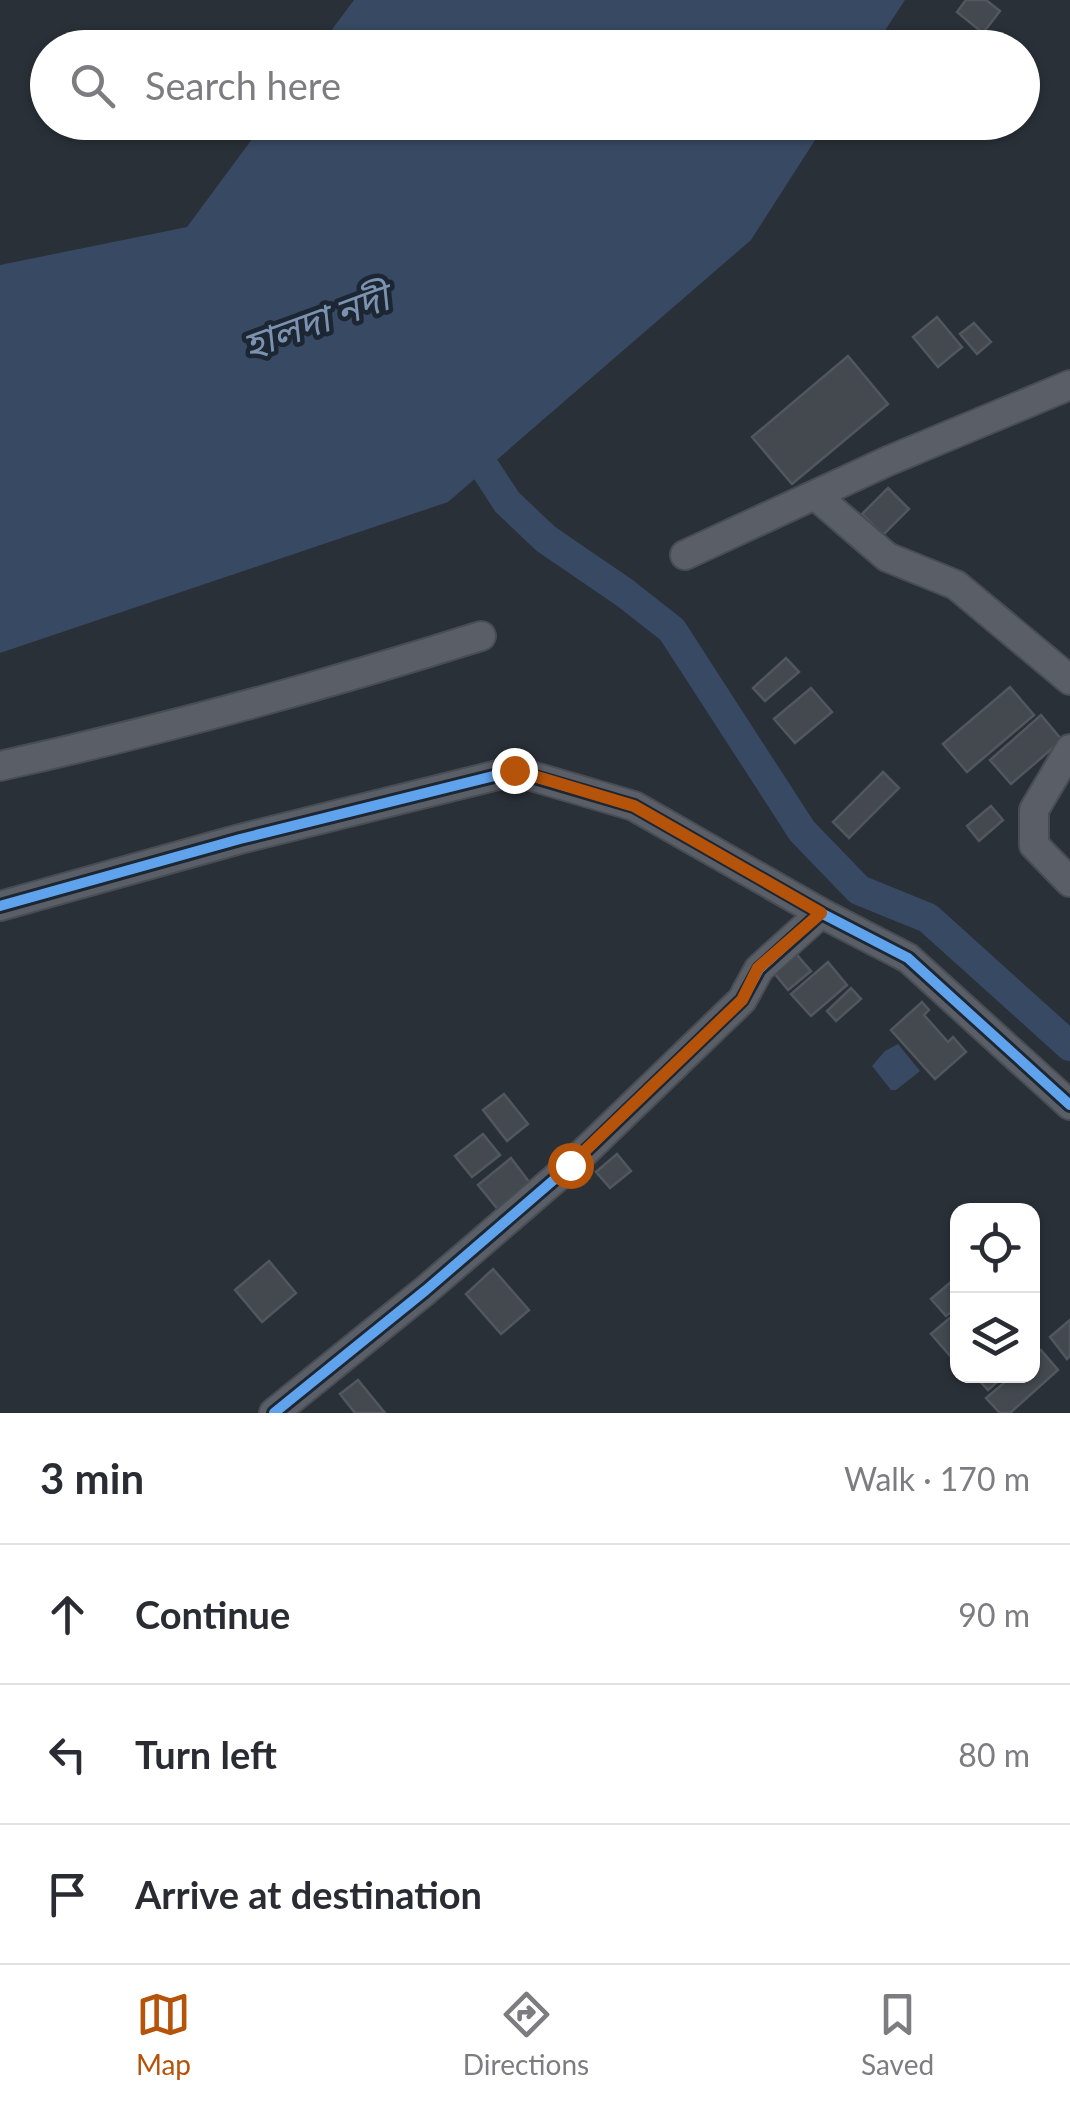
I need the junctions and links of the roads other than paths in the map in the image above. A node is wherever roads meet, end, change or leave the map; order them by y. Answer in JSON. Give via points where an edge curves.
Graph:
{"nodes":[{"id":1,"x":1070,"y":385,"type":"edge"},
{"id":2,"x":815,"y":495,"type":"junction"},
{"id":3,"x":686,"y":556,"type":"dead end"},
{"id":4,"x":482,"y":636,"type":"dead end"},
{"id":5,"x":1070,"y":680,"type":"edge"},
{"id":6,"x":1070,"y":749,"type":"edge"},
{"id":7,"x":0,"y":766,"type":"edge"},
{"id":8,"x":1070,"y":882,"type":"edge"},
{"id":9,"x":0,"y":906,"type":"edge"},
{"id":10,"x":821,"y":913,"type":"junction"},
{"id":11,"x":1070,"y":1105,"type":"edge"},
{"id":12,"x":274,"y":1413,"type":"edge"}],
"edges":[{"from":1,"to":2,"type":"street"},
{"from":2,"to":3,"type":"street"},
{"from":2,"to":5,"type":"street","via":[[886,557],[956,585]]},
{"from":4,"to":7,"type":"street"},
{"from":6,"to":8,"type":"street","via":[[1034,810],[1034,846]]},
{"from":9,"to":10,"type":"street","via":[[514,770],[634,806]]},
{"from":10,"to":11,"type":"street","via":[[908,958]]},
{"from":10,"to":12,"type":"street","via":[[758,968],[742,1000],[570,1165]]}]}
